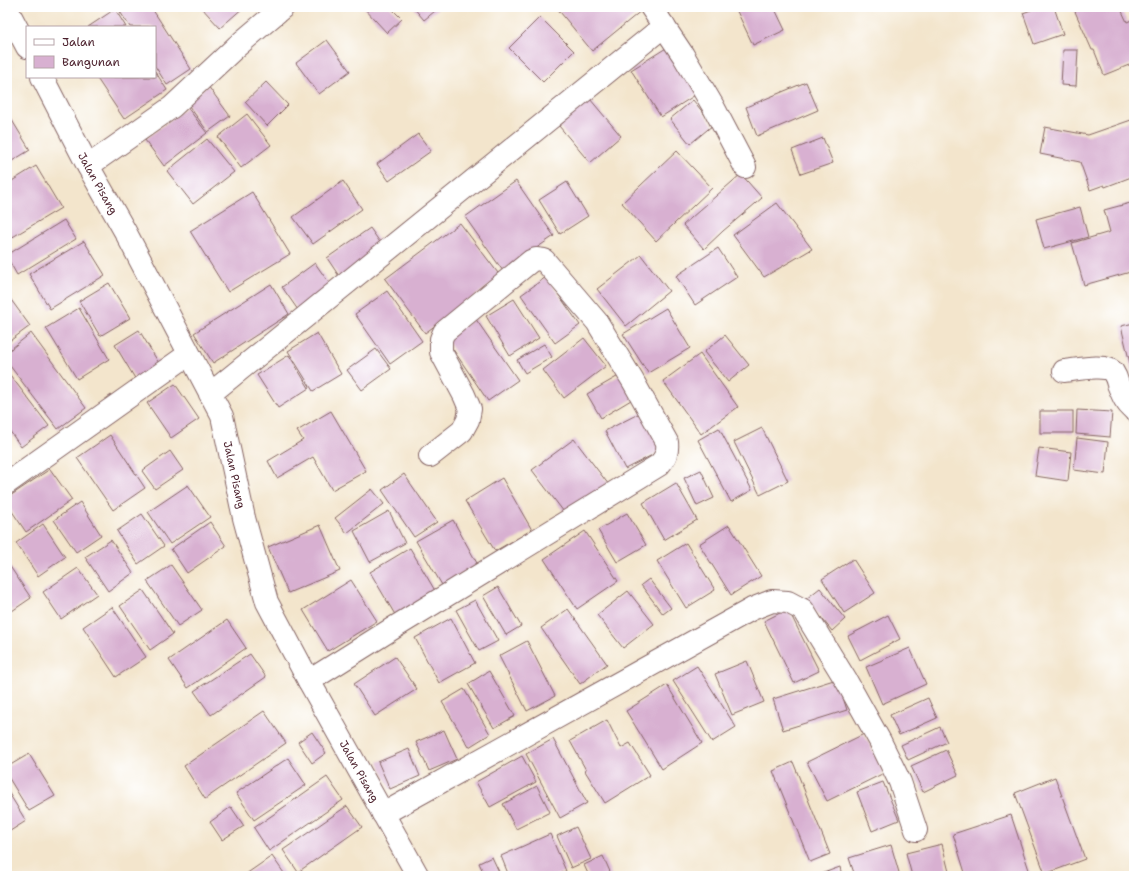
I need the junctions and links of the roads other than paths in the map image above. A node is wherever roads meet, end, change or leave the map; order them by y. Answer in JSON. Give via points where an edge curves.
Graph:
{"nodes":[{"id":1,"x":282,"y":7,"type":"edge"},
{"id":2,"x":651,"y":7,"type":"edge"},
{"id":3,"x":7,"y":9,"type":"edge"},
{"id":4,"x":664,"y":26,"type":"junction"},
{"id":5,"x":18,"y":40,"type":"edge"},
{"id":6,"x":43,"y":78,"type":"edge"},
{"id":7,"x":88,"y":166,"type":"junction"},
{"id":8,"x":745,"y":166,"type":"dead end"},
{"id":9,"x":189,"y":354,"type":"junction"},
{"id":10,"x":1064,"y":371,"type":"dead end"},
{"id":11,"x":210,"y":394,"type":"junction"},
{"id":12,"x":1134,"y":410,"type":"edge"},
{"id":13,"x":430,"y":456,"type":"dead end"},
{"id":14,"x":7,"y":483,"type":"edge"},
{"id":15,"x":309,"y":681,"type":"junction"},
{"id":16,"x":383,"y":814,"type":"junction"},
{"id":17,"x":916,"y":830,"type":"dead end"},
{"id":18,"x":418,"y":876,"type":"edge"}],
"edges":[{"from":1,"to":7,"type":"street","via":[[172,107]]},
{"from":2,"to":4,"type":"street"},
{"from":3,"to":5,"type":"street"},
{"from":4,"to":8,"type":"street","via":[[706,93]]},
{"from":4,"to":11,"type":"street"},
{"from":6,"to":7,"type":"street","name":"Jalan Pisang"},
{"from":7,"to":9,"type":"street","name":"Jalan Pisang"},
{"from":9,"to":11,"type":"street","name":"Jalan Pisang"},
{"from":9,"to":14,"type":"street"},
{"from":10,"to":12,"type":"street","via":[[1107,368],[1112,372],[1127,404]]},
{"from":11,"to":15,"type":"street","name":"Jalan Pisang","via":[[222,416],[244,518],[267,602]]},
{"from":13,"to":15,"type":"street","via":[[462,431],[470,409],[441,352],[444,332],[536,259],[544,260],[597,322],[667,442],[668,450],[665,459],[659,465]]},
{"from":15,"to":16,"type":"street","name":"Jalan Pisang"},
{"from":16,"to":17,"type":"street","via":[[752,609],[772,601],[788,602],[803,610],[880,741],[900,782]]},
{"from":16,"to":18,"type":"street","name":"Jalan Pisang"}]}
